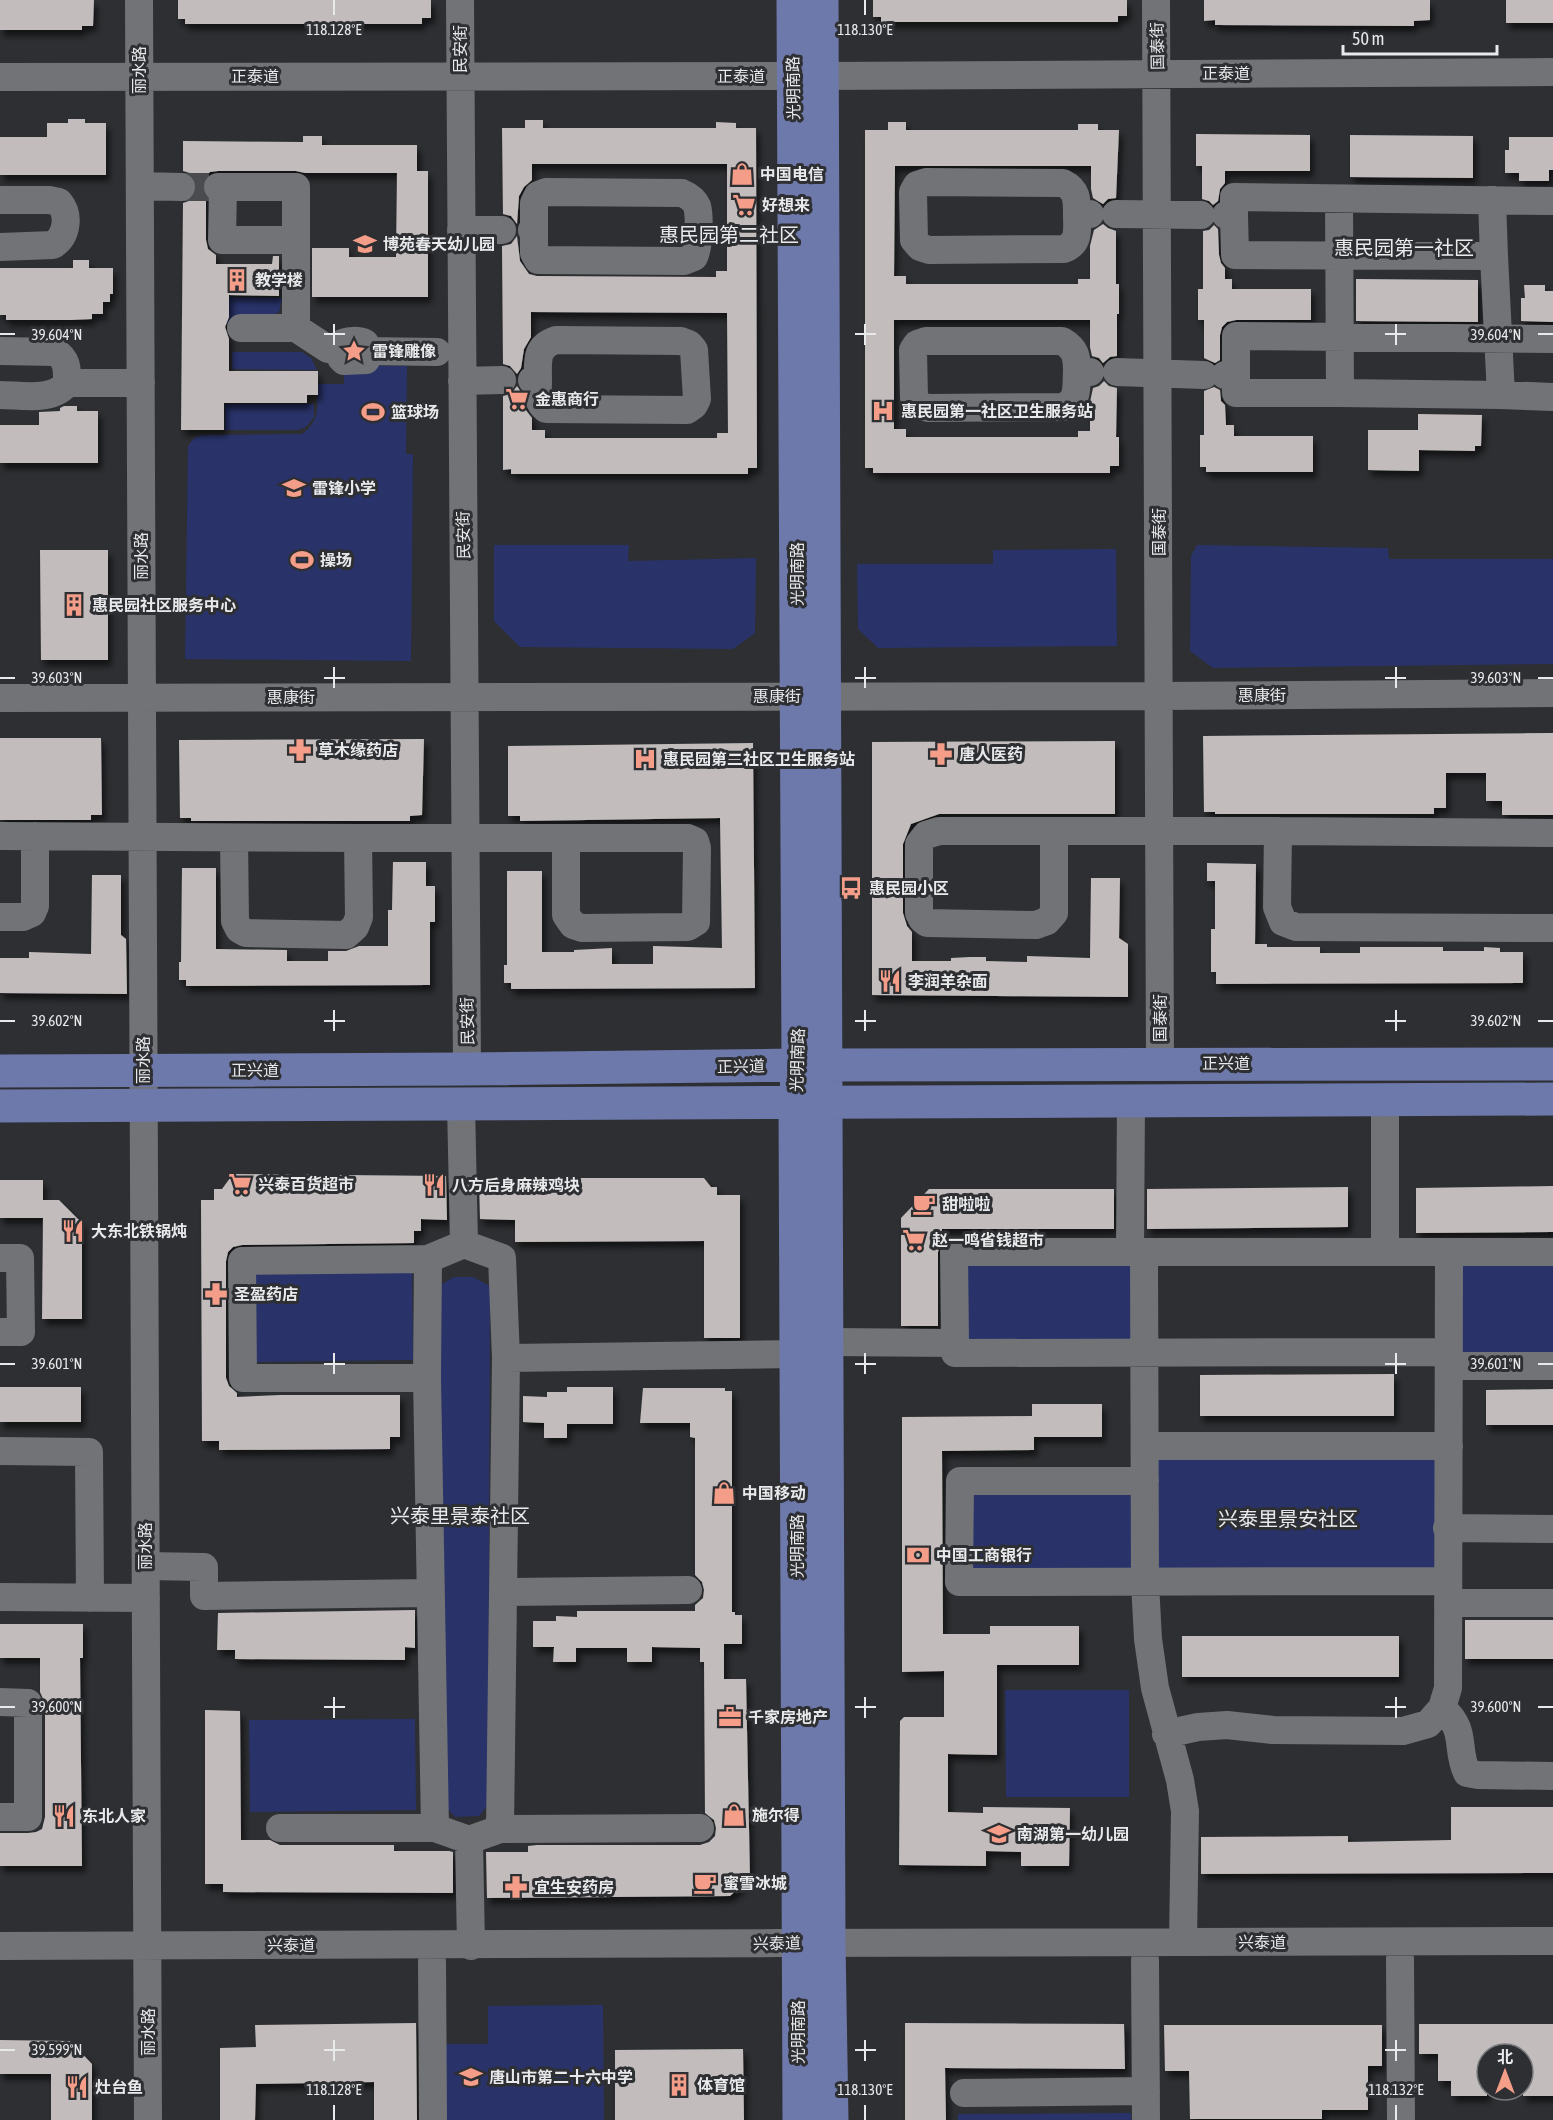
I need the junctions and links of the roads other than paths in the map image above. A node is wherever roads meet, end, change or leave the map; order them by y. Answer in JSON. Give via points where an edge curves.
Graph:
{"nodes":[{"id":1,"x":139,"y":0,"type":"edge"},
{"id":2,"x":460,"y":0,"type":"edge"},
{"id":3,"x":793,"y":0,"type":"edge"},
{"id":4,"x":822,"y":0,"type":"edge"},
{"id":5,"x":1156,"y":0,"type":"edge"},
{"id":6,"x":1553,"y":72,"type":"edge"},
{"id":7,"x":1157,"y":73,"type":"junction"},
{"id":8,"x":139,"y":76,"type":"junction"},
{"id":9,"x":460,"y":76,"type":"junction"},
{"id":10,"x":808,"y":76,"type":"junction"},
{"id":11,"x":0,"y":77,"type":"edge"},
{"id":12,"x":140,"y":186,"type":"junction"},
{"id":13,"x":182,"y":187,"type":"tunnel mouth"},
{"id":14,"x":1339,"y":199,"type":"junction"},
{"id":15,"x":0,"y":200,"type":"edge"},
{"id":16,"x":1492,"y":200,"type":"junction"},
{"id":17,"x":1553,"y":201,"type":"edge"},
{"id":18,"x":1095,"y":214,"type":"junction"},
{"id":19,"x":1158,"y":215,"type":"junction"},
{"id":20,"x":1220,"y":215,"type":"junction"},
{"id":21,"x":461,"y":230,"type":"junction"},
{"id":22,"x":502,"y":230,"type":"dead end"},
{"id":23,"x":533,"y":230,"type":"joint"},
{"id":24,"x":296,"y":240,"type":"junction"},
{"id":25,"x":0,"y":247,"type":"edge"},
{"id":26,"x":1340,"y":255,"type":"junction"},
{"id":27,"x":1494,"y":256,"type":"junction"},
{"id":28,"x":242,"y":328,"type":"dead end"},
{"id":29,"x":296,"y":328,"type":"junction"},
{"id":30,"x":1340,"y":336,"type":"junction"},
{"id":31,"x":1498,"y":338,"type":"junction"},
{"id":32,"x":1553,"y":339,"type":"edge"},
{"id":33,"x":0,"y":351,"type":"edge"},
{"id":34,"x":436,"y":352,"type":"dead end"},
{"id":35,"x":1095,"y":372,"type":"junction"},
{"id":36,"x":1158,"y":374,"type":"junction"},
{"id":37,"x":1222,"y":375,"type":"junction"},
{"id":38,"x":502,"y":380,"type":"dead end"},
{"id":39,"x":535,"y":380,"type":"joint"},
{"id":40,"x":462,"y":381,"type":"junction"},
{"id":41,"x":67,"y":383,"type":"junction"},
{"id":42,"x":141,"y":383,"type":"junction"},
{"id":43,"x":1340,"y":393,"type":"junction"},
{"id":44,"x":0,"y":395,"type":"edge"},
{"id":45,"x":1501,"y":395,"type":"junction"},
{"id":46,"x":1553,"y":397,"type":"edge"},
{"id":47,"x":1553,"y":693,"type":"edge"},
{"id":48,"x":811,"y":696,"type":"junction"},
{"id":49,"x":1159,"y":696,"type":"junction"},
{"id":50,"x":142,"y":697,"type":"junction"},
{"id":51,"x":465,"y":697,"type":"junction"},
{"id":52,"x":0,"y":698,"type":"edge"},
{"id":53,"x":1054,"y":831,"type":"junction"},
{"id":54,"x":1160,"y":831,"type":"junction"},
{"id":55,"x":1278,"y":831,"type":"junction"},
{"id":56,"x":1553,"y":833,"type":"edge"},
{"id":57,"x":0,"y":836,"type":"edge"},
{"id":58,"x":35,"y":836,"type":"junction"},
{"id":59,"x":143,"y":837,"type":"junction"},
{"id":60,"x":234,"y":838,"type":"junction"},
{"id":61,"x":358,"y":838,"type":"junction"},
{"id":62,"x":466,"y":838,"type":"junction"},
{"id":63,"x":566,"y":838,"type":"junction"},
{"id":64,"x":0,"y":917,"type":"edge"},
{"id":65,"x":1553,"y":928,"type":"edge"},
{"id":66,"x":1160,"y":1063,"type":"junction"},
{"id":67,"x":1553,"y":1064,"type":"edge"},
{"id":68,"x":813,"y":1066,"type":"junction"},
{"id":69,"x":467,"y":1070,"type":"junction"},
{"id":70,"x":0,"y":1071,"type":"edge"},
{"id":71,"x":143,"y":1071,"type":"junction"},
{"id":72,"x":1553,"y":1099,"type":"edge"},
{"id":73,"x":1131,"y":1100,"type":"junction"},
{"id":74,"x":1384,"y":1100,"type":"junction"},
{"id":75,"x":811,"y":1102,"type":"junction"},
{"id":76,"x":461,"y":1104,"type":"junction"},
{"id":77,"x":0,"y":1106,"type":"edge"},
{"id":78,"x":143,"y":1106,"type":"junction"},
{"id":79,"x":464,"y":1244,"type":"junction"},
{"id":80,"x":1137,"y":1252,"type":"junction"},
{"id":81,"x":1385,"y":1252,"type":"junction"},
{"id":82,"x":1449,"y":1252,"type":"junction"},
{"id":83,"x":1553,"y":1252,"type":"edge"},
{"id":84,"x":0,"y":1258,"type":"edge"},
{"id":85,"x":428,"y":1259,"type":"junction"},
{"id":86,"x":0,"y":1332,"type":"edge"},
{"id":87,"x":828,"y":1342,"type":"junction"},
{"id":88,"x":955,"y":1343,"type":"junction"},
{"id":89,"x":1143,"y":1352,"type":"junction"},
{"id":90,"x":796,"y":1354,"type":"junction"},
{"id":91,"x":506,"y":1358,"type":"junction"},
{"id":92,"x":1449,"y":1359,"type":"junction"},
{"id":93,"x":1553,"y":1366,"type":"edge"},
{"id":94,"x":427,"y":1378,"type":"junction"},
{"id":95,"x":1144,"y":1446,"type":"junction"},
{"id":96,"x":1449,"y":1446,"type":"junction"},
{"id":97,"x":0,"y":1451,"type":"edge"},
{"id":98,"x":1145,"y":1481,"type":"junction"},
{"id":99,"x":1448,"y":1528,"type":"junction"},
{"id":100,"x":1553,"y":1529,"type":"edge"},
{"id":101,"x":146,"y":1566,"type":"junction"},
{"id":102,"x":1145,"y":1583,"type":"junction"},
{"id":103,"x":688,"y":1590,"type":"dead end"},
{"id":104,"x":503,"y":1592,"type":"junction"},
{"id":105,"x":1448,"y":1592,"type":"junction"},
{"id":106,"x":430,"y":1593,"type":"junction"},
{"id":107,"x":0,"y":1597,"type":"edge"},
{"id":108,"x":90,"y":1598,"type":"junction"},
{"id":109,"x":146,"y":1598,"type":"junction"},
{"id":110,"x":1553,"y":1603,"type":"edge"},
{"id":111,"x":0,"y":1702,"type":"edge"},
{"id":112,"x":1442,"y":1708,"type":"junction"},
{"id":113,"x":1166,"y":1734,"type":"junction"},
{"id":114,"x":1553,"y":1776,"type":"edge"},
{"id":115,"x":0,"y":1817,"type":"edge"},
{"id":116,"x":280,"y":1827,"type":"dead end"},
{"id":117,"x":435,"y":1827,"type":"junction"},
{"id":118,"x":700,"y":1828,"type":"dead end"},
{"id":119,"x":500,"y":1829,"type":"junction"},
{"id":120,"x":469,"y":1840,"type":"junction"},
{"id":121,"x":1553,"y":1941,"type":"edge"},
{"id":122,"x":1183,"y":1942,"type":"junction"},
{"id":123,"x":0,"y":1946,"type":"edge"},
{"id":124,"x":471,"y":1946,"type":"junction"},
{"id":125,"x":814,"y":1952,"type":"junction"},
{"id":126,"x":147,"y":1954,"type":"junction"},
{"id":127,"x":1400,"y":1959,"type":"junction"},
{"id":128,"x":1553,"y":1959,"type":"edge"},
{"id":129,"x":1145,"y":1960,"type":"junction"},
{"id":130,"x":432,"y":1962,"type":"junction"},
{"id":131,"x":0,"y":1964,"type":"edge"},
{"id":132,"x":1146,"y":2091,"type":"junction"},
{"id":133,"x":964,"y":2093,"type":"dead end"},
{"id":134,"x":148,"y":2120,"type":"edge"},
{"id":135,"x":433,"y":2120,"type":"edge"},
{"id":136,"x":799,"y":2120,"type":"edge"},
{"id":137,"x":832,"y":2120,"type":"edge"},
{"id":138,"x":1146,"y":2120,"type":"edge"},
{"id":139,"x":1401,"y":2120,"type":"edge"}],
"edges":[{"from":1,"to":8,"type":"street","name":"丽水路"},
{"from":2,"to":9,"type":"street","name":"民安街"},
{"from":3,"to":10,"type":"main road","name":"光明南路"},
{"from":4,"to":10,"type":"main road","name":"光明南路"},
{"from":5,"to":7,"type":"street","name":"国泰街"},
{"from":6,"to":7,"type":"street","name":"正泰道"},
{"from":7,"to":10,"type":"street","name":"正泰道"},
{"from":7,"to":19,"type":"street","name":"国泰街"},
{"from":8,"to":9,"type":"street","name":"正泰道"},
{"from":8,"to":11,"type":"street","name":"正泰道"},
{"from":8,"to":12,"type":"street","name":"丽水路"},
{"from":9,"to":10,"type":"street","name":"正泰道"},
{"from":9,"to":21,"type":"street","name":"民安街"},
{"from":10,"to":48,"type":"main road","name":"光明南路"},
{"from":12,"to":13,"type":"street"},
{"from":12,"to":42,"type":"street","name":"丽水路"},
{"from":14,"to":16,"type":"street"},
{"from":14,"to":20,"type":"street","via":[[1234,197]]},
{"from":14,"to":26,"type":"street"},
{"from":15,"to":25,"type":"street","via":[[58,202],[65,214],[65,233],[53,245]]},
{"from":16,"to":17,"type":"street"},
{"from":16,"to":27,"type":"street"},
{"from":18,"to":18,"type":"street","via":[[1071,187],[1062,183],[926,182],[917,185],[913,192],[914,240],[929,250],[1064,249],[1072,246]]},
{"from":18,"to":19,"type":"street"},
{"from":19,"to":20,"type":"street"},
{"from":19,"to":36,"type":"street","name":"国泰街"},
{"from":20,"to":26,"type":"street","via":[[1235,255]]},
{"from":21,"to":22,"type":"street"},
{"from":21,"to":40,"type":"street","name":"民安街"},
{"from":23,"to":23,"type":"street","via":[[534,203],[538,195],[546,192],[682,193],[691,197],[697,207],[698,249],[694,257],[684,261],[538,260]]},
{"from":24,"to":24,"type":"street","via":[[296,188],[220,188],[222,240]]},
{"from":24,"to":29,"type":"street"},
{"from":26,"to":27,"type":"street"},
{"from":26,"to":30,"type":"street"},
{"from":27,"to":31,"type":"street"},
{"from":28,"to":29,"type":"street"},
{"from":29,"to":34,"type":"street","via":[[328,350]]},
{"from":30,"to":31,"type":"street"},
{"from":30,"to":37,"type":"street","via":[[1236,336]]},
{"from":30,"to":43,"type":"street"},
{"from":31,"to":32,"type":"street"},
{"from":31,"to":45,"type":"street"},
{"from":33,"to":41,"type":"street","via":[[55,352],[67,366]]},
{"from":35,"to":35,"type":"street","via":[[1062,341],[926,340],[913,350],[914,398],[920,406],[929,408],[1063,407],[1071,404]]},
{"from":35,"to":36,"type":"street"},
{"from":36,"to":37,"type":"street"},
{"from":36,"to":49,"type":"street","name":"国泰街"},
{"from":37,"to":43,"type":"street","via":[[1236,393]]},
{"from":38,"to":40,"type":"street"},
{"from":39,"to":39,"type":"street","via":[[541,349],[556,340],[681,341],[694,350],[697,399],[687,410],[546,409],[538,399]]},
{"from":40,"to":51,"type":"street","name":"民安街"},
{"from":41,"to":42,"type":"street"},
{"from":41,"to":44,"type":"street","via":[[49,395]]},
{"from":42,"to":50,"type":"street","name":"丽水路"},
{"from":43,"to":45,"type":"street"},
{"from":45,"to":46,"type":"street"},
{"from":47,"to":49,"type":"street","name":"惠康街"},
{"from":48,"to":49,"type":"street","name":"惠康街"},
{"from":48,"to":51,"type":"street","name":"惠康街"},
{"from":48,"to":68,"type":"main road","name":"光明南路"},
{"from":49,"to":54,"type":"street","name":"国泰街"},
{"from":50,"to":51,"type":"street","name":"惠康街"},
{"from":50,"to":52,"type":"street","name":"惠康街"},
{"from":50,"to":59,"type":"street","name":"丽水路"},
{"from":51,"to":62,"type":"street","name":"民安街"},
{"from":53,"to":53,"type":"street","via":[[939,831],[926,835],[920,844],[922,920],[1036,925],[1047,921],[1054,913]]},
{"from":53,"to":54,"type":"street"},
{"from":54,"to":55,"type":"street"},
{"from":54,"to":66,"type":"street","name":"国泰街"},
{"from":55,"to":56,"type":"street"},
{"from":55,"to":65,"type":"street","via":[[1277,908],[1283,922],[1296,927]]},
{"from":57,"to":58,"type":"street"},
{"from":58,"to":59,"type":"street"},
{"from":58,"to":64,"type":"street","via":[[32,913]]},
{"from":59,"to":60,"type":"street"},
{"from":59,"to":71,"type":"street","name":"丽水路"},
{"from":60,"to":61,"type":"street"},
{"from":60,"to":61,"type":"street","via":[[235,921],[239,929],[246,933],[346,935],[359,917]]},
{"from":61,"to":62,"type":"street"},
{"from":62,"to":63,"type":"street"},
{"from":62,"to":69,"type":"street","name":"民安街"},
{"from":63,"to":63,"type":"street","via":[[695,841],[696,922],[688,927],[573,925],[566,915]]},
{"from":66,"to":67,"type":"main road","name":"正兴道"},
{"from":66,"to":68,"type":"main road","name":"正兴道"},
{"from":68,"to":69,"type":"main road","name":"正兴道"},
{"from":68,"to":75,"type":"main road","name":"光明南路"},
{"from":69,"to":71,"type":"main road","name":"正兴道"},
{"from":70,"to":71,"type":"main road","name":"正兴道"},
{"from":71,"to":78,"type":"street","name":"丽水路"},
{"from":72,"to":74,"type":"main road"},
{"from":73,"to":74,"type":"main road"},
{"from":73,"to":75,"type":"main road"},
{"from":73,"to":80,"type":"street"},
{"from":74,"to":81,"type":"street"},
{"from":75,"to":76,"type":"main road"},
{"from":75,"to":87,"type":"main road","name":"光明南路"},
{"from":75,"to":90,"type":"main road","name":"光明南路"},
{"from":76,"to":78,"type":"main road"},
{"from":76,"to":79,"type":"street"},
{"from":77,"to":78,"type":"main road"},
{"from":78,"to":101,"type":"street","name":"丽水路"},
{"from":79,"to":85,"type":"street"},
{"from":79,"to":91,"type":"street","via":[[502,1258]]},
{"from":80,"to":81,"type":"street"},
{"from":80,"to":88,"type":"street","via":[[954,1252]]},
{"from":80,"to":89,"type":"street"},
{"from":81,"to":82,"type":"street"},
{"from":82,"to":83,"type":"street"},
{"from":82,"to":92,"type":"street"},
{"from":84,"to":86,"type":"street","via":[[20,1258],[21,1332]]},
{"from":85,"to":94,"type":"street"},
{"from":85,"to":94,"type":"street","via":[[242,1261],[243,1378]]},
{"from":87,"to":88,"type":"street"},
{"from":87,"to":125,"type":"main road","name":"光明南路"},
{"from":88,"to":89,"type":"street","via":[[955,1353]]},
{"from":89,"to":92,"type":"street"},
{"from":89,"to":95,"type":"street"},
{"from":90,"to":91,"type":"street"},
{"from":90,"to":125,"type":"main road","name":"光明南路"},
{"from":91,"to":104,"type":"street"},
{"from":92,"to":93,"type":"street"},
{"from":92,"to":96,"type":"street"},
{"from":94,"to":106,"type":"street"},
{"from":95,"to":96,"type":"street"},
{"from":95,"to":98,"type":"street"},
{"from":96,"to":99,"type":"street"},
{"from":97,"to":108,"type":"street","via":[[89,1452]]},
{"from":98,"to":102,"type":"street"},
{"from":98,"to":102,"type":"street","via":[[960,1480],[959,1582]]},
{"from":99,"to":100,"type":"street"},
{"from":99,"to":105,"type":"street"},
{"from":101,"to":106,"type":"street","via":[[204,1567],[204,1596]]},
{"from":101,"to":109,"type":"street","name":"丽水路"},
{"from":102,"to":105,"type":"street"},
{"from":102,"to":113,"type":"street","via":[[1148,1640]]},
{"from":103,"to":104,"type":"street"},
{"from":104,"to":119,"type":"street"},
{"from":105,"to":110,"type":"street"},
{"from":105,"to":112,"type":"street","via":[[1448,1688]]},
{"from":106,"to":117,"type":"street"},
{"from":107,"to":108,"type":"street"},
{"from":108,"to":109,"type":"street"},
{"from":109,"to":126,"type":"street","name":"丽水路"},
{"from":111,"to":115,"type":"street","via":[[28,1703],[28,1817]]},
{"from":112,"to":113,"type":"street","via":[[1428,1724],[1403,1731],[1273,1730],[1227,1725]]},
{"from":112,"to":114,"type":"street","via":[[1459,1729],[1467,1773]]},
{"from":113,"to":122,"type":"street","via":[[1185,1811]]},
{"from":116,"to":117,"type":"street"},
{"from":117,"to":120,"type":"street"},
{"from":118,"to":119,"type":"street"},
{"from":119,"to":120,"type":"street"},
{"from":120,"to":124,"type":"street"},
{"from":121,"to":122,"type":"street","name":"兴泰道"},
{"from":122,"to":125,"type":"street","name":"兴泰道"},
{"from":123,"to":126,"type":"street","name":"兴泰道"},
{"from":124,"to":125,"type":"street","name":"兴泰道"},
{"from":124,"to":126,"type":"street","name":"兴泰道"},
{"from":125,"to":129,"type":"street","name":"兴泰道"},
{"from":125,"to":130,"type":"street","name":"兴泰道"},
{"from":125,"to":136,"type":"main road","name":"光明南路"},
{"from":125,"to":137,"type":"main road","name":"光明南路"},
{"from":126,"to":130,"type":"street","name":"兴泰道"},
{"from":126,"to":131,"type":"street","name":"兴泰道"},
{"from":126,"to":134,"type":"street","name":"丽水路"},
{"from":127,"to":128,"type":"street","name":"兴泰道"},
{"from":127,"to":129,"type":"street","name":"兴泰道"},
{"from":127,"to":139,"type":"street"},
{"from":129,"to":132,"type":"street"},
{"from":130,"to":135,"type":"street"},
{"from":132,"to":133,"type":"street"},
{"from":132,"to":138,"type":"street"}]}
